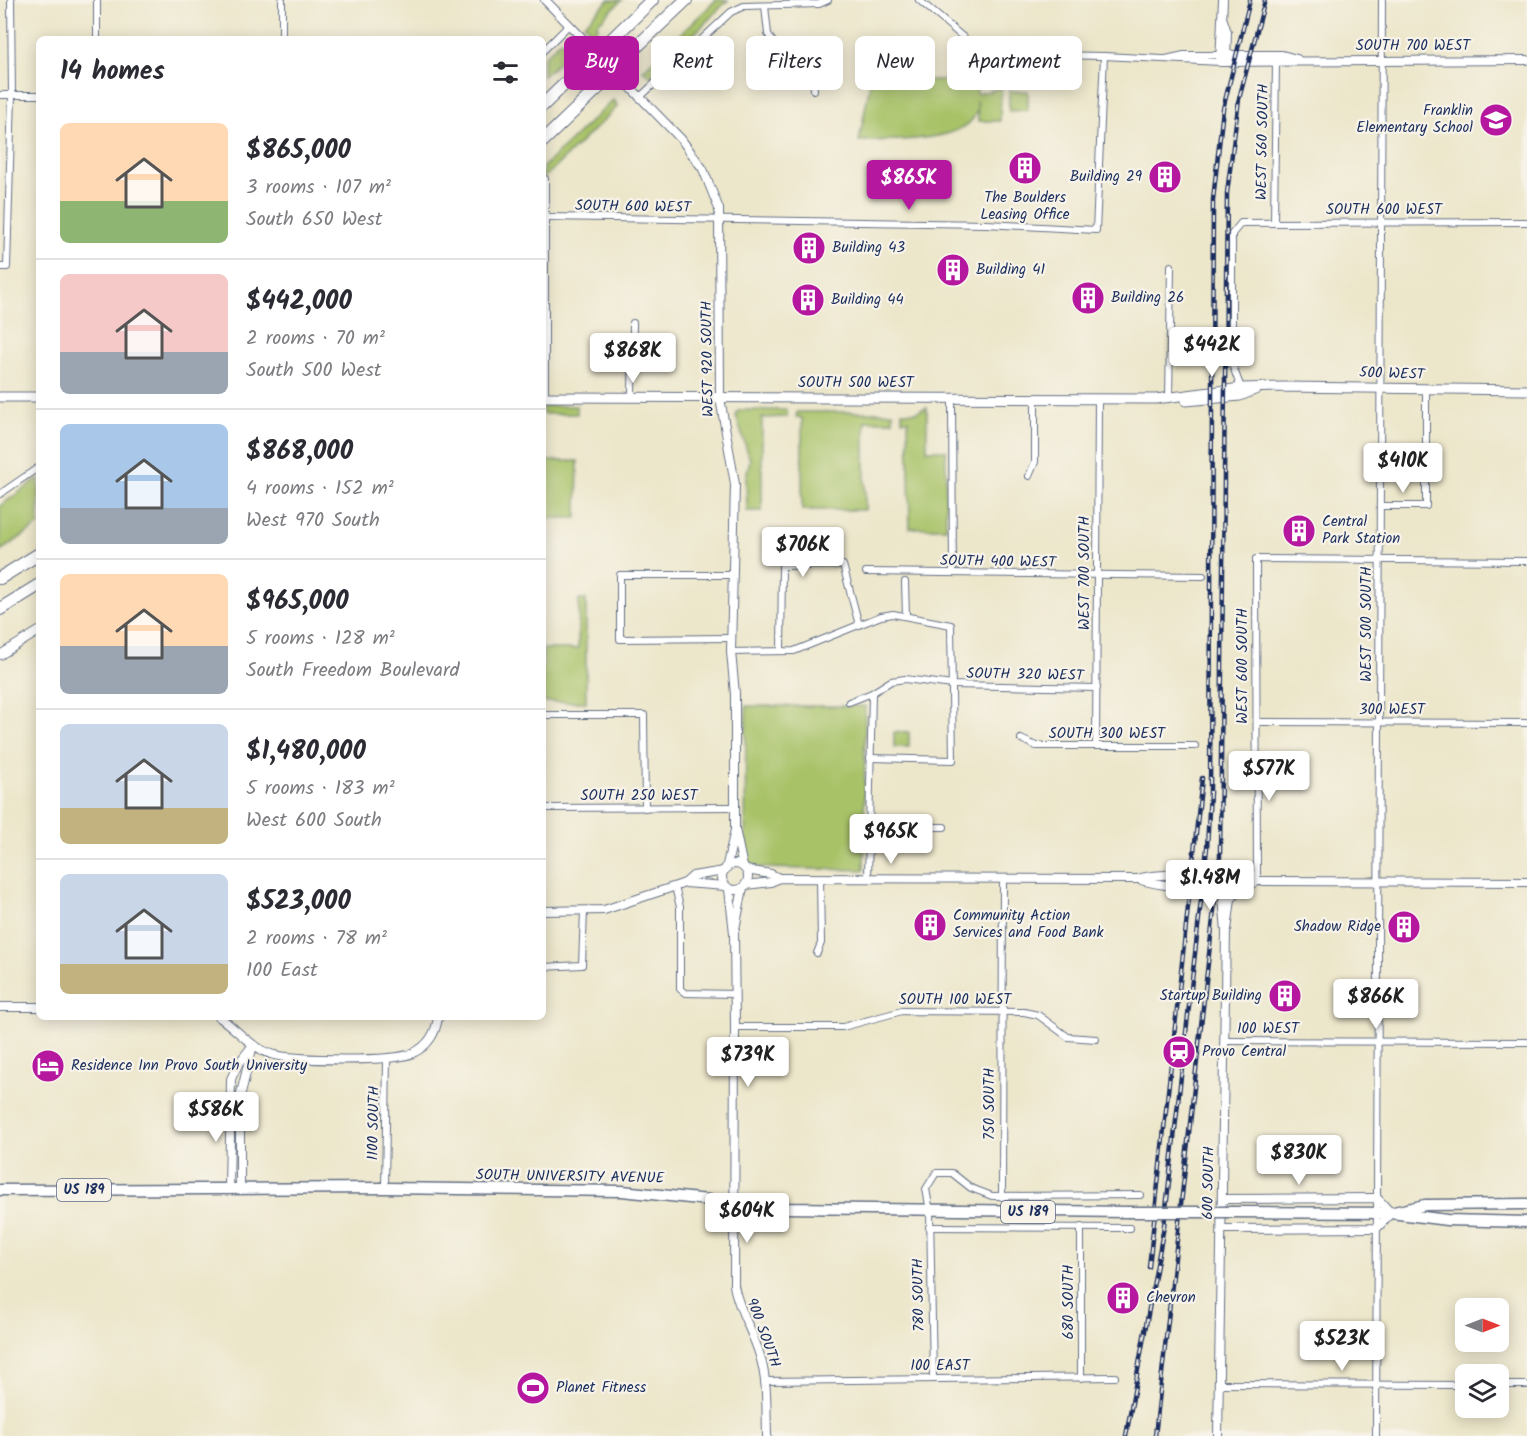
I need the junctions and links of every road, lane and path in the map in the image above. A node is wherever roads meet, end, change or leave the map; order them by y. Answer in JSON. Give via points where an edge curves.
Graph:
{"nodes":[{"id":1,"x":10,"y":0,"type":"edge"},
{"id":2,"x":97,"y":0,"type":"edge"},
{"id":3,"x":282,"y":0,"type":"edge"},
{"id":4,"x":545,"y":0,"type":"edge"},
{"id":5,"x":652,"y":0,"type":"edge"},
{"id":6,"x":686,"y":0,"type":"edge"},
{"id":7,"x":828,"y":0,"type":"edge"},
{"id":8,"x":919,"y":0,"type":"edge"},
{"id":9,"x":1223,"y":0,"type":"edge"},
{"id":10,"x":1382,"y":0,"type":"edge"},
{"id":11,"x":765,"y":6,"type":"junction"},
{"id":12,"x":569,"y":25,"type":"junction"},
{"id":13,"x":97,"y":36,"type":"edge"},
{"id":14,"x":282,"y":36,"type":"edge"},
{"id":15,"x":770,"y":36,"type":"edge"},
{"id":16,"x":546,"y":48,"type":"edge"},
{"id":17,"x":1104,"y":56,"type":"junction"},
{"id":18,"x":1223,"y":58,"type":"junction"},
{"id":19,"x":1299,"y":60,"type":"junction"},
{"id":20,"x":1382,"y":60,"type":"junction"},
{"id":21,"x":1527,"y":60,"type":"edge"},
{"id":22,"x":1276,"y":62,"type":"junction"},
{"id":23,"x":0,"y":95,"type":"edge"},
{"id":24,"x":12,"y":95,"type":"junction"},
{"id":25,"x":36,"y":95,"type":"edge"},
{"id":26,"x":639,"y":98,"type":"junction"},
{"id":27,"x":546,"y":102,"type":"edge"},
{"id":28,"x":546,"y":138,"type":"edge"},
{"id":29,"x":546,"y":217,"type":"edge"},
{"id":30,"x":720,"y":220,"type":"junction"},
{"id":31,"x":1274,"y":222,"type":"junction"},
{"id":32,"x":1380,"y":222,"type":"junction"},
{"id":33,"x":1527,"y":222,"type":"edge"},
{"id":34,"x":1170,"y":266,"type":"dead end"},
{"id":35,"x":4,"y":267,"type":"edge"},
{"id":36,"x":633,"y":323,"type":"dead end"},
{"id":37,"x":1241,"y":388,"type":"junction"},
{"id":38,"x":1380,"y":388,"type":"junction"},
{"id":39,"x":1257,"y":389,"type":"junction"},
{"id":40,"x":1426,"y":390,"type":"junction"},
{"id":41,"x":1527,"y":390,"type":"edge"},
{"id":42,"x":0,"y":397,"type":"edge"},
{"id":43,"x":36,"y":397,"type":"edge"},
{"id":44,"x":546,"y":397,"type":"edge"},
{"id":45,"x":632,"y":397,"type":"junction"},
{"id":46,"x":720,"y":398,"type":"junction"},
{"id":47,"x":952,"y":398,"type":"junction"},
{"id":48,"x":1035,"y":399,"type":"junction"},
{"id":49,"x":1098,"y":399,"type":"junction"},
{"id":50,"x":1169,"y":399,"type":"junction"},
{"id":51,"x":36,"y":469,"type":"edge"},
{"id":52,"x":1029,"y":476,"type":"dead end"},
{"id":53,"x":0,"y":494,"type":"edge"},
{"id":54,"x":1380,"y":506,"type":"junction"},
{"id":55,"x":36,"y":556,"type":"edge"},
{"id":56,"x":1379,"y":560,"type":"junction"},
{"id":57,"x":1527,"y":561,"type":"edge"},
{"id":58,"x":866,"y":572,"type":"dead end"},
{"id":59,"x":953,"y":573,"type":"junction"},
{"id":60,"x":732,"y":575,"type":"junction"},
{"id":61,"x":1097,"y":576,"type":"junction"},
{"id":62,"x":1203,"y":576,"type":"dead end"},
{"id":63,"x":0,"y":578,"type":"edge"},
{"id":64,"x":905,"y":582,"type":"dead end"},
{"id":65,"x":36,"y":587,"type":"edge"},
{"id":66,"x":0,"y":609,"type":"edge"},
{"id":67,"x":906,"y":616,"type":"junction"},
{"id":68,"x":859,"y":626,"type":"junction"},
{"id":69,"x":36,"y":633,"type":"edge"},
{"id":70,"x":731,"y":638,"type":"junction"},
{"id":71,"x":781,"y":651,"type":"junction"},
{"id":72,"x":731,"y":652,"type":"junction"},
{"id":73,"x":0,"y":655,"type":"edge"},
{"id":74,"x":953,"y":685,"type":"junction"},
{"id":75,"x":1097,"y":688,"type":"junction"},
{"id":76,"x":872,"y":693,"type":"junction"},
{"id":77,"x":849,"y":702,"type":"dead end"},
{"id":78,"x":546,"y":715,"type":"edge"},
{"id":79,"x":1378,"y":722,"type":"junction"},
{"id":80,"x":1257,"y":723,"type":"junction"},
{"id":81,"x":1527,"y":723,"type":"edge"},
{"id":82,"x":1021,"y":739,"type":"dead end"},
{"id":83,"x":1096,"y":746,"type":"junction"},
{"id":84,"x":1195,"y":746,"type":"dead end"},
{"id":85,"x":870,"y":758,"type":"junction"},
{"id":86,"x":735,"y":807,"type":"junction"},
{"id":87,"x":546,"y":808,"type":"edge"},
{"id":88,"x":645,"y":808,"type":"junction"},
{"id":89,"x":869,"y":827,"type":"junction"},
{"id":90,"x":944,"y":827,"type":"dead end"},
{"id":91,"x":735,"y":829,"type":"junction"},
{"id":92,"x":744,"y":868,"type":"junction"},
{"id":93,"x":725,"y":870,"type":"junction"},
{"id":94,"x":779,"y":878,"type":"junction"},
{"id":95,"x":820,"y":878,"type":"junction"},
{"id":96,"x":868,"y":878,"type":"junction"},
{"id":97,"x":1003,"y":878,"type":"junction"},
{"id":98,"x":1139,"y":879,"type":"junction"},
{"id":99,"x":1257,"y":881,"type":"junction"},
{"id":100,"x":1378,"y":881,"type":"junction"},
{"id":101,"x":1527,"y":882,"type":"edge"},
{"id":102,"x":685,"y":884,"type":"junction"},
{"id":103,"x":1222,"y":886,"type":"junction"},
{"id":104,"x":1245,"y":886,"type":"junction"},
{"id":105,"x":675,"y":887,"type":"junction"},
{"id":106,"x":728,"y":887,"type":"junction"},
{"id":107,"x":744,"y":887,"type":"junction"},
{"id":108,"x":546,"y":911,"type":"edge"},
{"id":109,"x":584,"y":911,"type":"junction"},
{"id":110,"x":1226,"y":931,"type":"junction"},
{"id":111,"x":734,"y":933,"type":"junction"},
{"id":112,"x":817,"y":954,"type":"dead end"},
{"id":113,"x":546,"y":968,"type":"edge"},
{"id":114,"x":735,"y":994,"type":"junction"},
{"id":115,"x":0,"y":1007,"type":"edge"},
{"id":116,"x":36,"y":1007,"type":"edge"},
{"id":117,"x":1002,"y":1011,"type":"junction"},
{"id":118,"x":223,"y":1020,"type":"edge"},
{"id":119,"x":437,"y":1020,"type":"edge"},
{"id":120,"x":735,"y":1027,"type":"junction"},
{"id":121,"x":1096,"y":1039,"type":"dead end"},
{"id":122,"x":1225,"y":1041,"type":"junction"},
{"id":123,"x":1527,"y":1041,"type":"edge"},
{"id":124,"x":1377,"y":1042,"type":"junction"},
{"id":125,"x":253,"y":1045,"type":"junction"},
{"id":126,"x":387,"y":1058,"type":"junction"},
{"id":127,"x":385,"y":1188,"type":"junction"},
{"id":128,"x":0,"y":1190,"type":"edge"},
{"id":129,"x":234,"y":1190,"type":"junction"},
{"id":130,"x":1140,"y":1195,"type":"dead end"},
{"id":131,"x":1002,"y":1197,"type":"junction"},
{"id":132,"x":1377,"y":1198,"type":"junction"},
{"id":133,"x":1222,"y":1199,"type":"junction"},
{"id":134,"x":735,"y":1203,"type":"junction"},
{"id":135,"x":1527,"y":1204,"type":"edge"},
{"id":136,"x":930,"y":1211,"type":"junction"},
{"id":137,"x":1377,"y":1213,"type":"junction"},
{"id":138,"x":1391,"y":1213,"type":"junction"},
{"id":139,"x":1527,"y":1222,"type":"edge"},
{"id":140,"x":929,"y":1227,"type":"junction"},
{"id":141,"x":1081,"y":1227,"type":"junction"},
{"id":142,"x":1130,"y":1228,"type":"dead end"},
{"id":143,"x":1377,"y":1228,"type":"junction"},
{"id":144,"x":1222,"y":1229,"type":"junction"},
{"id":145,"x":1115,"y":1377,"type":"dead end"},
{"id":146,"x":933,"y":1378,"type":"junction"},
{"id":147,"x":1081,"y":1378,"type":"junction"},
{"id":148,"x":766,"y":1381,"type":"junction"},
{"id":149,"x":1218,"y":1384,"type":"junction"},
{"id":150,"x":1376,"y":1384,"type":"junction"},
{"id":151,"x":1455,"y":1385,"type":"edge"},
{"id":152,"x":1509,"y":1385,"type":"edge"},
{"id":153,"x":1527,"y":1385,"type":"edge"},
{"id":154,"x":767,"y":1436,"type":"edge"},
{"id":155,"x":1218,"y":1436,"type":"edge"},
{"id":156,"x":1376,"y":1436,"type":"edge"}],
"edges":[{"from":1,"to":24,"type":"street"},
{"from":2,"to":13,"type":"street"},
{"from":3,"to":14,"type":"street"},
{"from":4,"to":12,"type":"street","name":"WEST 920 SOUTH"},
{"from":5,"to":27,"type":"highway","bridge":true},
{"from":6,"to":28,"type":"highway","bridge":true},
{"from":7,"to":11,"type":"street","via":[[819,4]]},
{"from":8,"to":17,"type":"street","name":"SOUTH 700 WEST","via":[[984,52]]},
{"from":9,"to":18,"type":"street"},
{"from":10,"to":20,"type":"street","name":"WEST 500 SOUTH"},
{"from":11,"to":15,"type":"street"},
{"from":11,"to":26,"type":"street","via":[[744,6],[731,12]]},
{"from":12,"to":16,"type":"street"},
{"from":12,"to":26,"type":"street","name":"WEST 920 SOUTH"},
{"from":17,"to":18,"type":"street","name":"SOUTH 700 WEST"},
{"from":17,"to":30,"type":"street","name":"SOUTH 600 WEST","via":[[1096,230],[986,224]]},
{"from":18,"to":19,"type":"street","name":"SOUTH 700 WEST","via":[[1282,55]]},
{"from":18,"to":22,"type":"street","name":"SOUTH 700 WEST"},
{"from":19,"to":20,"type":"street","name":"SOUTH 700 WEST"},
{"from":19,"to":22,"type":"street","name":"SOUTH 700 WEST"},
{"from":20,"to":21,"type":"street","name":"SOUTH 700 WEST"},
{"from":20,"to":32,"type":"street","name":"WEST 500 SOUTH"},
{"from":22,"to":31,"type":"street","name":"WEST 560 SOUTH"},
{"from":23,"to":24,"type":"street"},
{"from":24,"to":25,"type":"street"},
{"from":24,"to":35,"type":"street"},
{"from":26,"to":30,"type":"street","name":"WEST 920 SOUTH","via":[[681,139],[703,169],[714,192]]},
{"from":29,"to":30,"type":"street","name":"SOUTH 600 WEST"},
{"from":30,"to":46,"type":"street","name":"WEST 920 SOUTH"},
{"from":31,"to":32,"type":"street","name":"SOUTH 600 WEST"},
{"from":31,"to":37,"type":"street","name":"SOUTH 600 WEST","via":[[1240,223],[1233,234],[1233,368]]},
{"from":32,"to":33,"type":"street","name":"SOUTH 600 WEST"},
{"from":32,"to":38,"type":"street","name":"WEST 500 SOUTH"},
{"from":34,"to":50,"type":"street"},
{"from":36,"to":45,"type":"street"},
{"from":37,"to":39,"type":"main road","name":"SOUTH 500 WEST"},
{"from":37,"to":50,"type":"main road","name":"SOUTH 500 WEST"},
{"from":38,"to":39,"type":"main road","name":"500 WEST"},
{"from":38,"to":40,"type":"main road","name":"500 WEST"},
{"from":38,"to":54,"type":"street","name":"WEST 500 SOUTH"},
{"from":39,"to":50,"type":"main road","name":"SOUTH 500 WEST","via":[[1240,396]]},
{"from":40,"to":41,"type":"main road","name":"500 WEST"},
{"from":40,"to":54,"type":"street","via":[[1426,506]]},
{"from":42,"to":43,"type":"main road"},
{"from":44,"to":45,"type":"main road","name":"SOUTH 500 WEST"},
{"from":45,"to":46,"type":"main road","name":"SOUTH 500 WEST"},
{"from":46,"to":47,"type":"main road","name":"SOUTH 500 WEST"},
{"from":46,"to":60,"type":"street","name":"WEST 920 SOUTH","via":[[735,476]]},
{"from":47,"to":48,"type":"main road","name":"SOUTH 500 WEST"},
{"from":47,"to":59,"type":"street"},
{"from":48,"to":49,"type":"main road","name":"SOUTH 500 WEST"},
{"from":48,"to":52,"type":"street","via":[[1035,462]]},
{"from":49,"to":50,"type":"main road","name":"SOUTH 500 WEST"},
{"from":49,"to":61,"type":"street","name":"WEST 700 SOUTH"},
{"from":51,"to":53,"type":"street"},
{"from":54,"to":56,"type":"street","name":"WEST 500 SOUTH"},
{"from":55,"to":63,"type":"highway"},
{"from":56,"to":57,"type":"street"},
{"from":56,"to":79,"type":"street","name":"WEST 500 SOUTH"},
{"from":56,"to":80,"type":"street","name":"WEST 600 SOUTH","via":[[1256,559]]},
{"from":58,"to":59,"type":"street","name":"SOUTH 400 WEST"},
{"from":59,"to":61,"type":"street","name":"SOUTH 400 WEST"},
{"from":60,"to":70,"type":"street","name":"WEST 920 SOUTH"},
{"from":60,"to":70,"type":"street","via":[[620,575],[620,639]]},
{"from":61,"to":62,"type":"street","name":"SOUTH 400 WEST"},
{"from":61,"to":75,"type":"street","name":"WEST 700 SOUTH"},
{"from":64,"to":67,"type":"street"},
{"from":65,"to":66,"type":"highway"},
{"from":67,"to":68,"type":"street","via":[[881,616]]},
{"from":67,"to":74,"type":"street","via":[[951,625]]},
{"from":68,"to":71,"type":"street","via":[[800,650]]},
{"from":68,"to":71,"type":"street","via":[[843,565],[782,566]]},
{"from":69,"to":73,"type":"street"},
{"from":70,"to":72,"type":"street","name":"WEST 920 SOUTH"},
{"from":71,"to":72,"type":"street"},
{"from":72,"to":86,"type":"street","name":"WEST 920 SOUTH"},
{"from":74,"to":75,"type":"street","name":"SOUTH 320 WEST"},
{"from":74,"to":76,"type":"street","name":"SOUTH 320 WEST","via":[[906,679],[891,681]]},
{"from":74,"to":85,"type":"street","via":[[953,760]]},
{"from":75,"to":83,"type":"street","name":"WEST 700 SOUTH"},
{"from":76,"to":77,"type":"street","name":"SOUTH 320 WEST"},
{"from":76,"to":85,"type":"street"},
{"from":78,"to":88,"type":"street","via":[[644,715]]},
{"from":79,"to":80,"type":"street","name":"300 WEST"},
{"from":79,"to":81,"type":"street","name":"300 WEST"},
{"from":79,"to":100,"type":"street","name":"WEST 500 SOUTH"},
{"from":80,"to":99,"type":"street","name":"WEST 600 SOUTH"},
{"from":82,"to":83,"type":"street","name":"SOUTH 300 WEST","via":[[1036,746]]},
{"from":83,"to":84,"type":"street","name":"SOUTH 300 WEST"},
{"from":85,"to":89,"type":"street"},
{"from":86,"to":88,"type":"street","name":"SOUTH 250 WEST"},
{"from":86,"to":91,"type":"street","name":"WEST 920 SOUTH"},
{"from":87,"to":88,"type":"street","name":"SOUTH 250 WEST"},
{"from":89,"to":90,"type":"street"},
{"from":89,"to":96,"type":"street"},
{"from":91,"to":92,"type":"street","name":"WEST 920 SOUTH"},
{"from":91,"to":93,"type":"street","name":"WEST 920 SOUTH"},
{"from":92,"to":93,"type":"street","via":[[735,865]]},
{"from":92,"to":94,"type":"street"},
{"from":92,"to":107,"type":"street","via":[[748,877]]},
{"from":93,"to":102,"type":"street","via":[[693,876]]},
{"from":93,"to":106,"type":"street"},
{"from":94,"to":95,"type":"street"},
{"from":94,"to":107,"type":"street"},
{"from":95,"to":96,"type":"street"},
{"from":95,"to":112,"type":"street","via":[[821,943]]},
{"from":96,"to":97,"type":"street"},
{"from":97,"to":98,"type":"street"},
{"from":97,"to":117,"type":"street","name":"750 SOUTH"},
{"from":98,"to":99,"type":"street","via":[[1192,876]]},
{"from":98,"to":103,"type":"street","via":[[1158,885]]},
{"from":99,"to":100,"type":"street"},
{"from":99,"to":104,"type":"street"},
{"from":100,"to":101,"type":"street"},
{"from":100,"to":124,"type":"street","name":"WEST 500 SOUTH"},
{"from":102,"to":105,"type":"street"},
{"from":102,"to":106,"type":"street"},
{"from":103,"to":104,"type":"street"},
{"from":103,"to":110,"type":"street"},
{"from":104,"to":110,"type":"street","via":[[1233,896]]},
{"from":105,"to":109,"type":"street","via":[[604,910]]},
{"from":105,"to":114,"type":"street","via":[[680,907],[680,989],[685,993]]},
{"from":106,"to":107,"type":"street"},
{"from":106,"to":111,"type":"street"},
{"from":107,"to":111,"type":"street"},
{"from":108,"to":109,"type":"street"},
{"from":109,"to":113,"type":"street","via":[[582,965]]},
{"from":110,"to":122,"type":"street","name":"600 SOUTH"},
{"from":111,"to":114,"type":"street"},
{"from":114,"to":120,"type":"street"},
{"from":115,"to":116,"type":"street"},
{"from":117,"to":120,"type":"street","name":"SOUTH 100 WEST","via":[[902,1011],[843,1027]]},
{"from":117,"to":121,"type":"street","name":"SOUTH 100 WEST","via":[[1030,1013],[1068,1036]]},
{"from":117,"to":131,"type":"street","name":"750 SOUTH"},
{"from":118,"to":125,"type":"street"},
{"from":119,"to":126,"type":"street","via":[[432,1036],[421,1048],[405,1057]]},
{"from":120,"to":134,"type":"street","name":"900 SOUTH"},
{"from":122,"to":124,"type":"street","name":"100 WEST"},
{"from":122,"to":133,"type":"street","name":"600 SOUTH"},
{"from":123,"to":124,"type":"street","name":"100 WEST"},
{"from":124,"to":132,"type":"street","name":"WEST 500 SOUTH"},
{"from":125,"to":126,"type":"street","via":[[287,1058]]},
{"from":125,"to":129,"type":"street","via":[[240,1097]]},
{"from":125,"to":129,"type":"street","via":[[231,1078]]},
{"from":126,"to":127,"type":"street","name":"1100 SOUTH"},
{"from":127,"to":129,"type":"highway","name":"SOUTH UNIVERSITY AVENUE","number":"US 189"},
{"from":127,"to":134,"type":"highway","name":"SOUTH UNIVERSITY AVENUE","number":"US 189","via":[[622,1191]]},
{"from":128,"to":129,"type":"highway","name":"SOUTH UNIVERSITY AVENUE","number":"US 189"},
{"from":130,"to":131,"type":"street"},
{"from":131,"to":136,"type":"street","name":"780 SOUTH","via":[[981,1193],[952,1173],[936,1173],[926,1189]]},
{"from":132,"to":133,"type":"street"},
{"from":132,"to":137,"type":"street","name":"WEST 500 SOUTH"},
{"from":132,"to":138,"type":"street"},
{"from":133,"to":144,"type":"street","name":"600 SOUTH"},
{"from":134,"to":136,"type":"highway","name":"SOUTH UNIVERSITY AVENUE","number":"US 189"},
{"from":134,"to":148,"type":"street","name":"900 SOUTH","via":[[734,1285]]},
{"from":135,"to":138,"type":"highway","name":"SOUTH UNIVERSITY AVENUE","number":"US 189","via":[[1425,1205]]},
{"from":136,"to":137,"type":"highway","name":"SOUTH UNIVERSITY AVENUE","number":"US 189","bridge":true},
{"from":136,"to":140,"type":"street","name":"780 SOUTH"},
{"from":137,"to":138,"type":"highway","name":"SOUTH UNIVERSITY AVENUE","number":"US 189"},
{"from":137,"to":143,"type":"street","name":"WEST 500 SOUTH"},
{"from":138,"to":139,"type":"highway","name":"SOUTH UNIVERSITY AVENUE","number":"US 189","via":[[1447,1220]]},
{"from":138,"to":143,"type":"street"},
{"from":140,"to":141,"type":"street"},
{"from":140,"to":146,"type":"street","name":"780 SOUTH"},
{"from":141,"to":142,"type":"street"},
{"from":141,"to":147,"type":"street","name":"680 SOUTH"},
{"from":143,"to":144,"type":"street"},
{"from":143,"to":150,"type":"street","name":"WEST 500 SOUTH"},
{"from":144,"to":149,"type":"street","name":"600 SOUTH"},
{"from":145,"to":147,"type":"street","name":"100 EAST"},
{"from":146,"to":147,"type":"street","name":"100 EAST"},
{"from":146,"to":148,"type":"street","name":"100 EAST"},
{"from":148,"to":154,"type":"street","name":"900 SOUTH"},
{"from":149,"to":150,"type":"street"},
{"from":149,"to":155,"type":"street","name":"600 SOUTH"},
{"from":150,"to":151,"type":"street"},
{"from":150,"to":156,"type":"street","name":"WEST 500 SOUTH"},
{"from":152,"to":153,"type":"street"}]}
